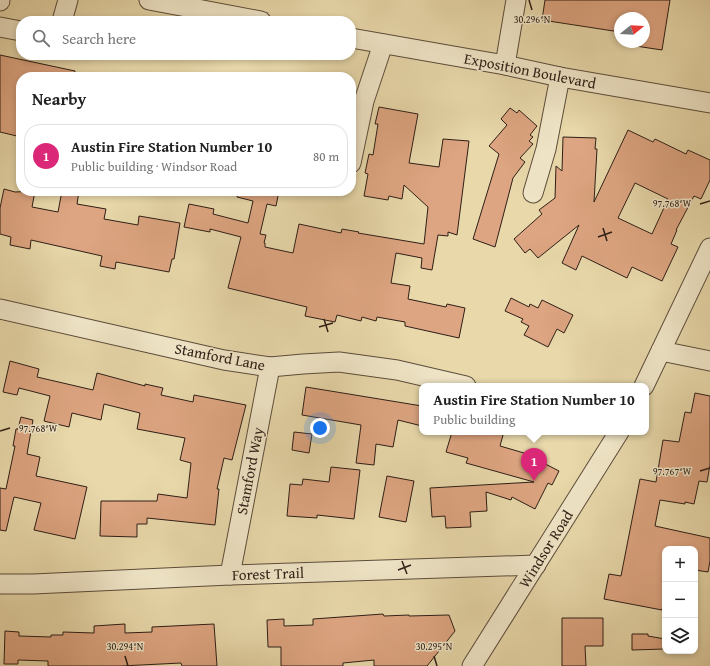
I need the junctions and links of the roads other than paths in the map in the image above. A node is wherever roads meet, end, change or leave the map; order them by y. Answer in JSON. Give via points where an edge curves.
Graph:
{"nodes":[{"id":1,"x":68,"y":0,"type":"edge"},
{"id":2,"x":150,"y":0,"type":"edge"},
{"id":3,"x":516,"y":0,"type":"edge"},
{"id":4,"x":63,"y":16,"type":"edge"},
{"id":5,"x":234,"y":16,"type":"edge"},
{"id":6,"x":0,"y":27,"type":"edge"},
{"id":7,"x":16,"y":30,"type":"edge"},
{"id":8,"x":356,"y":39,"type":"edge"},
{"id":9,"x":383,"y":44,"type":"junction"},
{"id":10,"x":504,"y":65,"type":"junction"},
{"id":11,"x":560,"y":77,"type":"junction"},
{"id":12,"x":710,"y":103,"type":"edge"},
{"id":13,"x":356,"y":139,"type":"edge"},
{"id":14,"x":533,"y":193,"type":"dead end"},
{"id":15,"x":710,"y":248,"type":"edge"},
{"id":16,"x":0,"y":309,"type":"edge"},
{"id":17,"x":661,"y":351,"type":"junction"},
{"id":18,"x":710,"y":360,"type":"edge"},
{"id":19,"x":270,"y":367,"type":"junction"},
{"id":20,"x":453,"y":383,"type":"edge"},
{"id":21,"x":645,"y":383,"type":"edge"},
{"id":22,"x":617,"y":435,"type":"edge"},
{"id":23,"x":536,"y":565,"type":"junction"},
{"id":24,"x":230,"y":575,"type":"junction"},
{"id":25,"x":0,"y":584,"type":"edge"},
{"id":26,"x":472,"y":666,"type":"edge"}],
"edges":[{"from":1,"to":4,"type":"street"},
{"from":2,"to":5,"type":"street"},
{"from":3,"to":10,"type":"street"},
{"from":6,"to":7,"type":"street"},
{"from":8,"to":9,"type":"street","name":"Exposition Boulevard"},
{"from":9,"to":10,"type":"street","name":"Exposition Boulevard"},
{"from":9,"to":13,"type":"street","via":[[364,101]]},
{"from":10,"to":11,"type":"street","name":"Exposition Boulevard"},
{"from":11,"to":12,"type":"street","name":"Exposition Boulevard"},
{"from":11,"to":14,"type":"street","via":[[546,149]]},
{"from":15,"to":17,"type":"street"},
{"from":16,"to":19,"type":"street","name":"Stamford Lane","via":[[224,360]]},
{"from":17,"to":18,"type":"street"},
{"from":17,"to":21,"type":"street"},
{"from":19,"to":20,"type":"street","name":"Stamford Lane","via":[[338,362],[397,370]]},
{"from":19,"to":24,"type":"street","name":"Stamford Way"},
{"from":22,"to":23,"type":"street","name":"Windsor Road"},
{"from":23,"to":24,"type":"street","name":"Forest Trail"},
{"from":23,"to":26,"type":"street","name":"Windsor Road"},
{"from":24,"to":25,"type":"street","name":"Forest Trail"}]}
